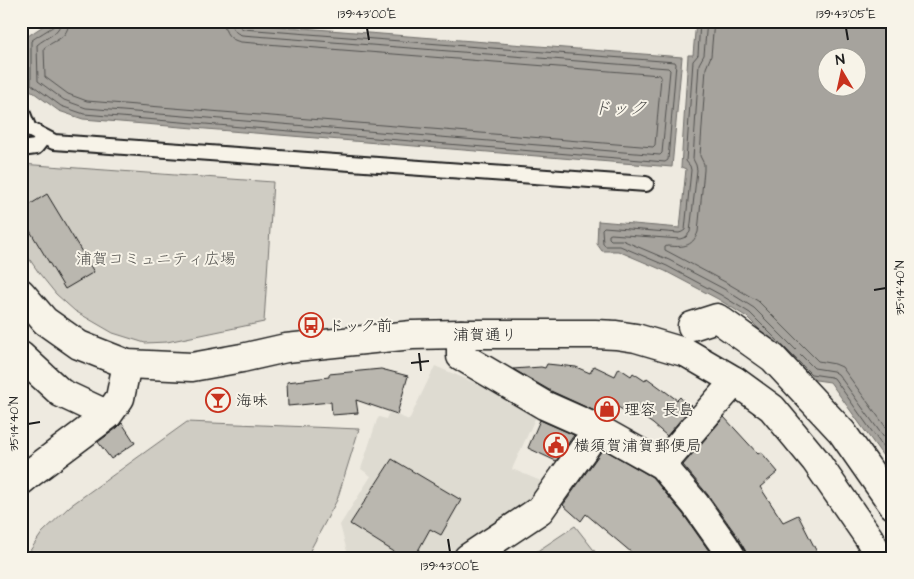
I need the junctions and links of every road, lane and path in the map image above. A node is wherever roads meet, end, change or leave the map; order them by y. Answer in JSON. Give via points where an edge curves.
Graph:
{"nodes":[{"id":1,"x":21,"y":109,"type":"edge"},
{"id":2,"x":44,"y":137,"type":"junction"},
{"id":3,"x":21,"y":149,"type":"edge"},
{"id":4,"x":646,"y":184,"type":"dead end"},
{"id":5,"x":21,"y":293,"type":"edge"},
{"id":6,"x":692,"y":326,"type":"dead end"},
{"id":7,"x":461,"y":334,"type":"junction"},
{"id":8,"x":21,"y":356,"type":"edge"},
{"id":9,"x":127,"y":364,"type":"junction"},
{"id":10,"x":735,"y":381,"type":"junction"},
{"id":11,"x":108,"y":415,"type":"junction"},
{"id":12,"x":598,"y":429,"type":"junction"},
{"id":13,"x":662,"y":465,"type":"junction"},
{"id":14,"x":21,"y":481,"type":"edge"},
{"id":15,"x":893,"y":505,"type":"edge"},
{"id":16,"x":468,"y":558,"type":"edge"},
{"id":17,"x":732,"y":558,"type":"edge"},
{"id":18,"x":880,"y":558,"type":"edge"}],
"edges":[{"from":1,"to":2,"type":"lane","via":[[28,129]]},
{"from":2,"to":3,"type":"lane","via":[[36,147]]},
{"from":2,"to":4,"type":"lane","via":[[54,142]]},
{"from":5,"to":9,"type":"street","name":"浦賀通り","via":[[45,321],[79,345]]},
{"from":6,"to":15,"type":"street","via":[[717,318],[773,358],[842,432]]},
{"from":7,"to":9,"type":"street","name":"浦賀通り","via":[[384,337],[286,348],[192,367]]},
{"from":7,"to":10,"type":"street","name":"浦賀通り","via":[[595,334],[636,338],[687,354]]},
{"from":7,"to":12,"type":"street","via":[[461,356],[544,405]]},
{"from":8,"to":11,"type":"street","via":[[61,393]]},
{"from":9,"to":11,"type":"street","via":[[120,398]]},
{"from":10,"to":13,"type":"street"},
{"from":10,"to":18,"type":"street","name":"浦賀通り","via":[[772,408],[815,460],[870,538]]},
{"from":11,"to":14,"type":"street"},
{"from":12,"to":13,"type":"street"},
{"from":12,"to":16,"type":"street","via":[[540,510]]},
{"from":13,"to":17,"type":"street","via":[[695,504]]}]}
